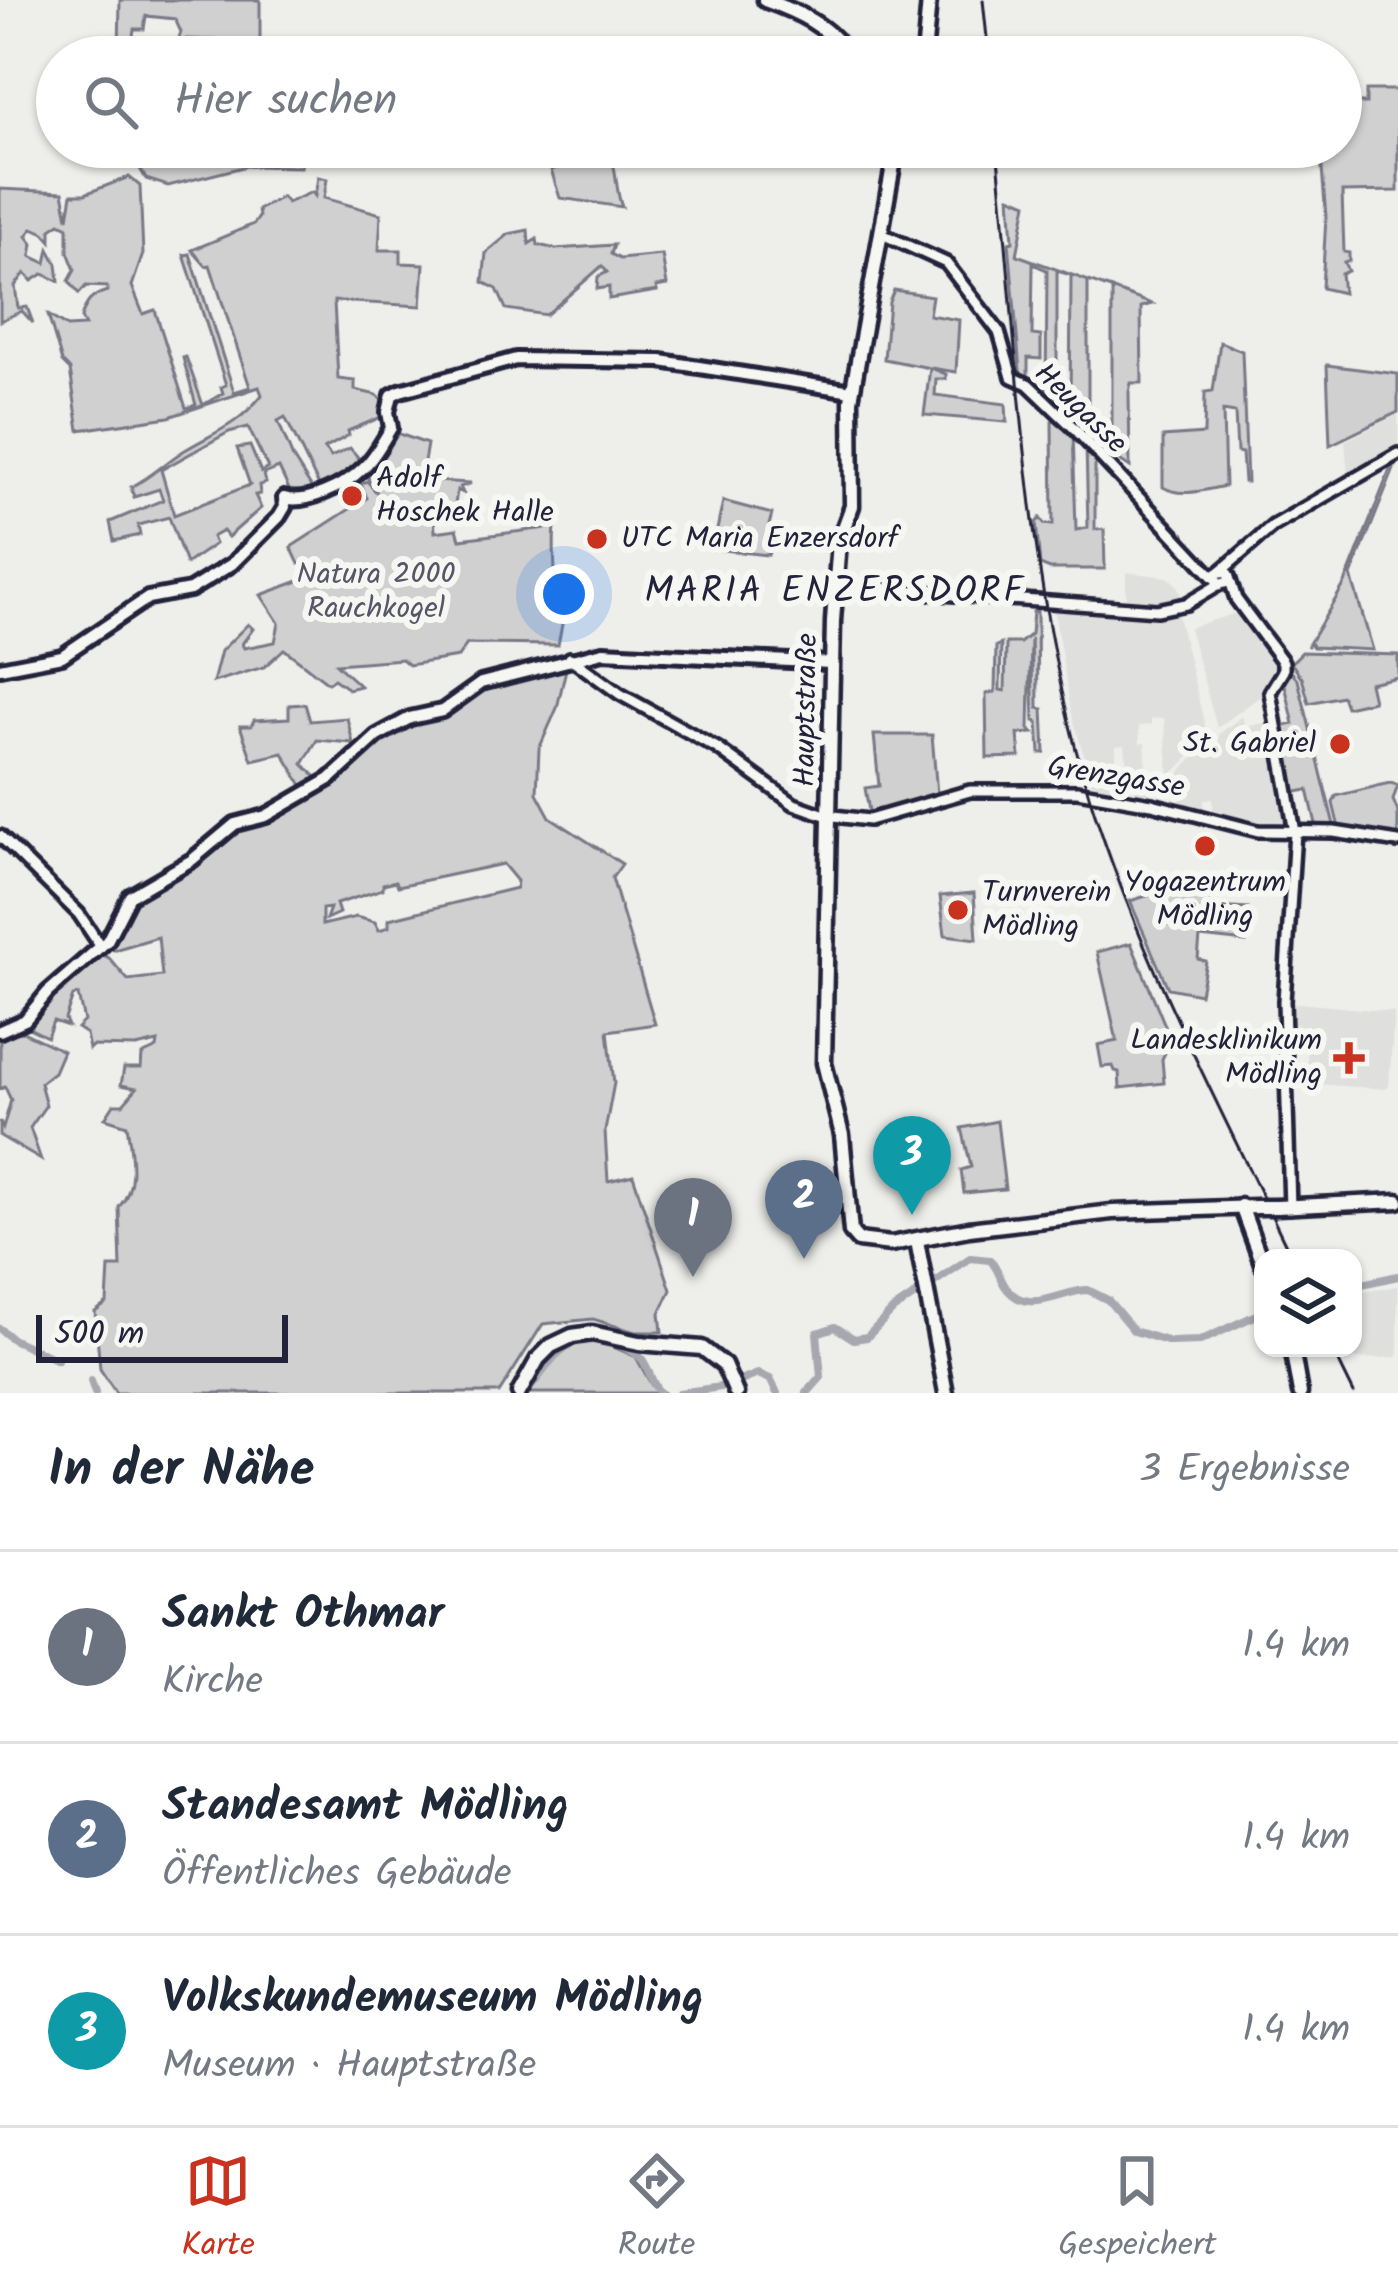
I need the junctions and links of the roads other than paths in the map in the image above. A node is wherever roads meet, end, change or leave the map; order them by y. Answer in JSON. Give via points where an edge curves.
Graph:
{"nodes":[{"id":1,"x":765,"y":0,"type":"edge"},
{"id":2,"x":929,"y":0,"type":"edge"},
{"id":3,"x":784,"y":4,"type":"edge"},
{"id":4,"x":832,"y":36,"type":"edge"},
{"id":5,"x":925,"y":36,"type":"edge"},
{"id":6,"x":892,"y":168,"type":"edge"},
{"id":7,"x":882,"y":233,"type":"junction"},
{"id":8,"x":852,"y":391,"type":"junction"},
{"id":9,"x":1398,"y":454,"type":"edge"},
{"id":10,"x":1222,"y":578,"type":"junction"},
{"id":11,"x":836,"y":593,"type":"junction"},
{"id":12,"x":570,"y":658,"type":"junction"},
{"id":13,"x":831,"y":663,"type":"junction"},
{"id":14,"x":0,"y":668,"type":"edge"},
{"id":15,"x":829,"y":815,"type":"junction"},
{"id":16,"x":1295,"y":832,"type":"junction"},
{"id":17,"x":0,"y":836,"type":"edge"},
{"id":18,"x":1398,"y":842,"type":"edge"},
{"id":19,"x":94,"y":935,"type":"junction"},
{"id":20,"x":101,"y":947,"type":"junction"},
{"id":21,"x":82,"y":962,"type":"junction"},
{"id":22,"x":0,"y":1031,"type":"edge"},
{"id":23,"x":1398,"y":1201,"type":"edge"},
{"id":24,"x":1241,"y":1206,"type":"junction"},
{"id":25,"x":1283,"y":1207,"type":"junction"},
{"id":26,"x":917,"y":1241,"type":"junction"},
{"id":27,"x":1257,"y":1249,"type":"edge"},
{"id":28,"x":1294,"y":1357,"type":"edge"},
{"id":29,"x":734,"y":1388,"type":"edge"},
{"id":30,"x":519,"y":1393,"type":"edge"},
{"id":31,"x":946,"y":1393,"type":"edge"},
{"id":32,"x":1300,"y":1393,"type":"edge"}],
"edges":[{"from":1,"to":3,"type":"main road"},
{"from":2,"to":5,"type":"main road"},
{"from":3,"to":4,"type":"main road"},
{"from":6,"to":7,"type":"main road","name":"Hauptstraße"},
{"from":7,"to":8,"type":"main road","name":"Hauptstraße"},
{"from":7,"to":10,"type":"street","name":"Heugasse","via":[[946,263],[998,332],[1012,377],[1075,428]]},
{"from":8,"to":11,"type":"main road","name":"Hauptstraße","via":[[852,506],[838,541]]},
{"from":8,"to":14,"type":"main road","via":[[662,362],[516,359],[392,395],[392,428],[356,474],[289,505],[239,558],[190,590],[148,598],[62,656]]},
{"from":9,"to":10,"type":"street","via":[[1268,529]]},
{"from":10,"to":11,"type":"street","via":[[1163,610]]},
{"from":10,"to":16,"type":"street","name":"Heugasse","via":[[1283,662],[1270,692]]},
{"from":11,"to":13,"type":"main road","name":"Hauptstraße"},
{"from":12,"to":13,"type":"main road","via":[[612,652]]},
{"from":12,"to":15,"type":"street","via":[[794,804]]},
{"from":12,"to":20,"type":"main road","via":[[481,683],[442,711],[370,741],[330,779],[229,828],[130,896]]},
{"from":13,"to":15,"type":"main road","name":"Hauptstraße"},
{"from":15,"to":16,"type":"street","name":"Grenzgasse","via":[[869,820],[970,791],[1077,791]]},
{"from":15,"to":26,"type":"main road","name":"Hauptstraße","via":[[824,1064],[842,1135],[849,1224],[865,1241]]},
{"from":16,"to":18,"type":"street","name":"Grenzgasse"},
{"from":16,"to":25,"type":"street","via":[[1283,1018]]},
{"from":17,"to":19,"type":"street"},
{"from":19,"to":20,"type":"street"},
{"from":19,"to":21,"type":"street"},
{"from":20,"to":21,"type":"main road"},
{"from":21,"to":22,"type":"main road","via":[[25,1020]]},
{"from":23,"to":25,"type":"main road"},
{"from":24,"to":25,"type":"main road","bridge":true},
{"from":24,"to":26,"type":"main road","via":[[1107,1213]]},
{"from":24,"to":27,"type":"main road"},
{"from":26,"to":31,"type":"main road"},
{"from":28,"to":32,"type":"main road"},
{"from":29,"to":30,"type":"main road","via":[[716,1356],[698,1347],[579,1334],[547,1350]]}]}
